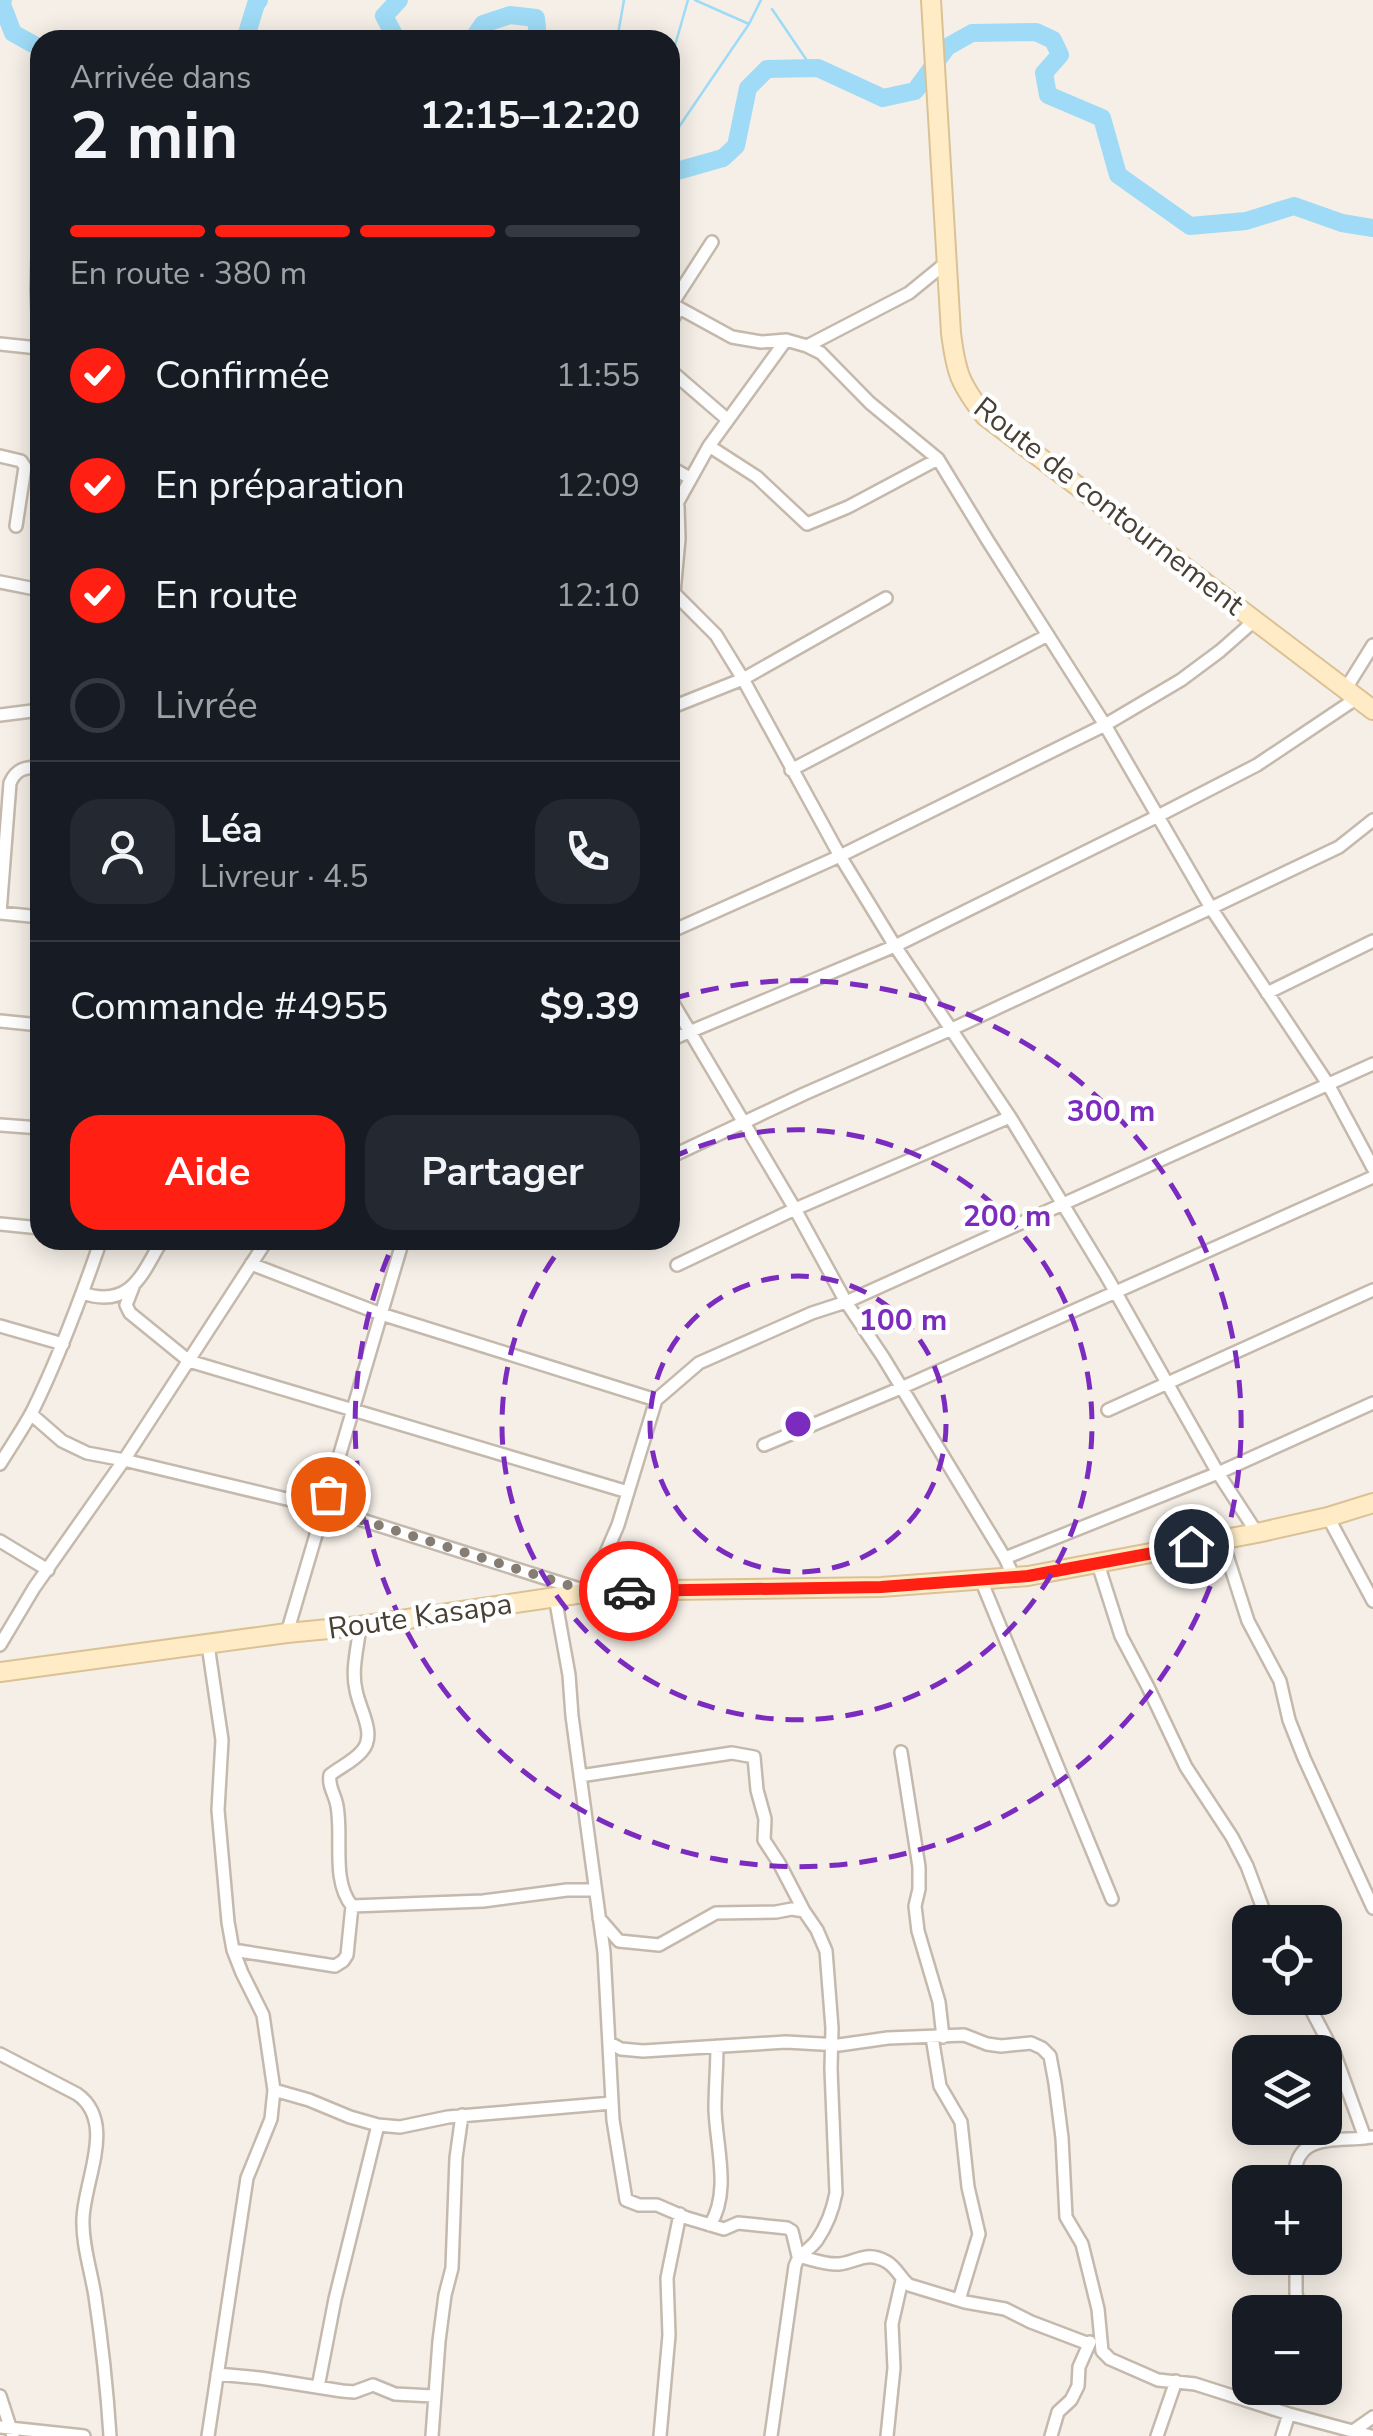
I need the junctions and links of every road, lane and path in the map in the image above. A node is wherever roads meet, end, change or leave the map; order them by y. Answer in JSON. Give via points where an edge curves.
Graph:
{"nodes":[{"id":1,"x":932,"y":0,"type":"edge"},
{"id":2,"x":712,"y":242,"type":"dead end"},
{"id":3,"x":947,"y":262,"type":"junction"},
{"id":4,"x":680,"y":295,"type":"edge"},
{"id":5,"x":680,"y":308,"type":"edge"},
{"id":6,"x":786,"y":340,"type":"junction"},
{"id":7,"x":0,"y":344,"type":"edge"},
{"id":8,"x":807,"y":346,"type":"junction"},
{"id":9,"x":30,"y":347,"type":"edge"},
{"id":10,"x":680,"y":379,"type":"edge"},
{"id":11,"x":728,"y":420,"type":"junction"},
{"id":12,"x":709,"y":446,"type":"junction"},
{"id":13,"x":0,"y":456,"type":"edge"},
{"id":14,"x":938,"y":459,"type":"junction"},
{"id":15,"x":680,"y":472,"type":"edge"},
{"id":16,"x":690,"y":478,"type":"junction"},
{"id":17,"x":680,"y":498,"type":"edge"},
{"id":18,"x":16,"y":526,"type":"dead end"},
{"id":19,"x":0,"y":582,"type":"edge"},
{"id":20,"x":30,"y":588,"type":"edge"},
{"id":21,"x":886,"y":598,"type":"dead end"},
{"id":22,"x":680,"y":599,"type":"edge"},
{"id":23,"x":1254,"y":621,"type":"junction"},
{"id":24,"x":1048,"y":635,"type":"junction"},
{"id":25,"x":1373,"y":645,"type":"edge"},
{"id":26,"x":743,"y":679,"type":"junction"},
{"id":27,"x":1351,"y":694,"type":"junction"},
{"id":28,"x":680,"y":704,"type":"edge"},
{"id":29,"x":1373,"y":710,"type":"edge"},
{"id":30,"x":30,"y":711,"type":"edge"},
{"id":31,"x":0,"y":715,"type":"edge"},
{"id":32,"x":1105,"y":724,"type":"junction"},
{"id":33,"x":30,"y":768,"type":"edge"},
{"id":34,"x":791,"y":770,"type":"junction"},
{"id":35,"x":1158,"y":816,"type":"junction"},
{"id":36,"x":1373,"y":820,"type":"edge"},
{"id":37,"x":840,"y":856,"type":"junction"},
{"id":38,"x":1211,"y":908,"type":"junction"},
{"id":39,"x":0,"y":913,"type":"edge"},
{"id":40,"x":30,"y":916,"type":"edge"},
{"id":41,"x":680,"y":928,"type":"edge"},
{"id":42,"x":1373,"y":941,"type":"edge"},
{"id":43,"x":895,"y":946,"type":"junction"},
{"id":44,"x":1268,"y":992,"type":"junction"},
{"id":45,"x":680,"y":1014,"type":"edge"},
{"id":46,"x":0,"y":1021,"type":"edge"},
{"id":47,"x":30,"y":1024,"type":"edge"},
{"id":48,"x":952,"y":1029,"type":"junction"},
{"id":49,"x":690,"y":1031,"type":"junction"},
{"id":50,"x":680,"y":1036,"type":"edge"},
{"id":51,"x":1373,"y":1064,"type":"edge"},
{"id":52,"x":1328,"y":1084,"type":"junction"},
{"id":53,"x":1010,"y":1117,"type":"junction"},
{"id":54,"x":743,"y":1123,"type":"junction"},
{"id":55,"x":0,"y":1125,"type":"edge"},
{"id":56,"x":30,"y":1127,"type":"edge"},
{"id":57,"x":680,"y":1151,"type":"edge"},
{"id":58,"x":1373,"y":1168,"type":"edge"},
{"id":59,"x":1373,"y":1177,"type":"edge"},
{"id":60,"x":1061,"y":1203,"type":"junction"},
{"id":61,"x":795,"y":1209,"type":"junction"},
{"id":62,"x":0,"y":1224,"type":"edge"},
{"id":63,"x":30,"y":1227,"type":"edge"},
{"id":64,"x":96,"y":1250,"type":"edge"},
{"id":65,"x":156,"y":1250,"type":"edge"},
{"id":66,"x":260,"y":1250,"type":"edge"},
{"id":67,"x":400,"y":1250,"type":"edge"},
{"id":68,"x":251,"y":1264,"type":"junction"},
{"id":69,"x":677,"y":1265,"type":"dead end"},
{"id":70,"x":132,"y":1287,"type":"junction"},
{"id":71,"x":1373,"y":1290,"type":"edge"},
{"id":72,"x":82,"y":1292,"type":"junction"},
{"id":73,"x":1114,"y":1292,"type":"junction"},
{"id":74,"x":846,"y":1302,"type":"junction"},
{"id":75,"x":381,"y":1314,"type":"junction"},
{"id":76,"x":0,"y":1326,"type":"edge"},
{"id":77,"x":62,"y":1344,"type":"junction"},
{"id":78,"x":189,"y":1361,"type":"junction"},
{"id":79,"x":1166,"y":1383,"type":"junction"},
{"id":80,"x":902,"y":1388,"type":"junction"},
{"id":81,"x":656,"y":1400,"type":"junction"},
{"id":82,"x":1373,"y":1403,"type":"edge"},
{"id":83,"x":1108,"y":1410,"type":"dead end"},
{"id":84,"x":352,"y":1411,"type":"junction"},
{"id":85,"x":31,"y":1414,"type":"junction"},
{"id":86,"x":764,"y":1445,"type":"dead end"},
{"id":87,"x":124,"y":1460,"type":"junction"},
{"id":88,"x":0,"y":1464,"type":"edge"},
{"id":89,"x":1218,"y":1473,"type":"junction"},
{"id":90,"x":628,"y":1492,"type":"junction"},
{"id":91,"x":1373,"y":1503,"type":"edge"},
{"id":92,"x":324,"y":1508,"type":"junction"},
{"id":93,"x":1328,"y":1517,"type":"junction"},
{"id":94,"x":1256,"y":1533,"type":"junction"},
{"id":95,"x":0,"y":1540,"type":"edge"},
{"id":96,"x":1222,"y":1540,"type":"junction"},
{"id":97,"x":1005,"y":1558,"type":"junction"},
{"id":98,"x":1098,"y":1564,"type":"junction"},
{"id":99,"x":48,"y":1570,"type":"junction"},
{"id":100,"x":1014,"y":1578,"type":"junction"},
{"id":101,"x":981,"y":1580,"type":"junction"},
{"id":102,"x":590,"y":1592,"type":"junction"},
{"id":103,"x":555,"y":1597,"type":"junction"},
{"id":104,"x":1373,"y":1601,"type":"edge"},
{"id":105,"x":360,"y":1626,"type":"junction"},
{"id":106,"x":288,"y":1632,"type":"junction"},
{"id":107,"x":0,"y":1645,"type":"edge"},
{"id":108,"x":208,"y":1645,"type":"junction"},
{"id":109,"x":0,"y":1672,"type":"edge"},
{"id":110,"x":901,"y":1752,"type":"dead end"},
{"id":111,"x":580,"y":1776,"type":"junction"},
{"id":112,"x":595,"y":1890,"type":"junction"},
{"id":113,"x":1112,"y":1899,"type":"dead end"},
{"id":114,"x":1262,"y":1905,"type":"edge"},
{"id":115,"x":352,"y":1906,"type":"junction"},
{"id":116,"x":1373,"y":1908,"type":"edge"},
{"id":117,"x":804,"y":1911,"type":"junction"},
{"id":118,"x":598,"y":1916,"type":"junction"},
{"id":119,"x":233,"y":1950,"type":"junction"},
{"id":120,"x":1314,"y":2015,"type":"edge"},
{"id":121,"x":937,"y":2037,"type":"junction"},
{"id":122,"x":610,"y":2043,"type":"junction"},
{"id":123,"x":832,"y":2044,"type":"junction"},
{"id":124,"x":718,"y":2046,"type":"junction"},
{"id":125,"x":0,"y":2054,"type":"edge"},
{"id":126,"x":274,"y":2090,"type":"junction"},
{"id":127,"x":612,"y":2103,"type":"junction"},
{"id":128,"x":462,"y":2116,"type":"junction"},
{"id":129,"x":378,"y":2125,"type":"junction"},
{"id":130,"x":1369,"y":2137,"type":"edge"},
{"id":131,"x":1295,"y":2165,"type":"edge"},
{"id":132,"x":680,"y":2214,"type":"junction"},
{"id":133,"x":710,"y":2224,"type":"junction"},
{"id":134,"x":798,"y":2256,"type":"junction"},
{"id":135,"x":902,"y":2280,"type":"junction"},
{"id":136,"x":958,"y":2300,"type":"junction"},
{"id":137,"x":1099,"y":2328,"type":"junction"},
{"id":138,"x":1089,"y":2344,"type":"junction"},
{"id":139,"x":217,"y":2374,"type":"junction"},
{"id":140,"x":1176,"y":2382,"type":"junction"},
{"id":141,"x":318,"y":2387,"type":"junction"},
{"id":142,"x":0,"y":2396,"type":"edge"},
{"id":143,"x":434,"y":2396,"type":"junction"},
{"id":144,"x":1274,"y":2405,"type":"edge"},
{"id":145,"x":1272,"y":2409,"type":"junction"},
{"id":146,"x":1289,"y":2414,"type":"junction"},
{"id":147,"x":1373,"y":2417,"type":"edge"},
{"id":148,"x":8,"y":2430,"type":"edge"},
{"id":149,"x":1353,"y":2431,"type":"junction"},
{"id":150,"x":84,"y":2436,"type":"edge"},
{"id":151,"x":110,"y":2436,"type":"edge"},
{"id":152,"x":208,"y":2436,"type":"edge"},
{"id":153,"x":432,"y":2436,"type":"edge"},
{"id":154,"x":660,"y":2436,"type":"edge"},
{"id":155,"x":771,"y":2436,"type":"edge"},
{"id":156,"x":887,"y":2436,"type":"edge"},
{"id":157,"x":1051,"y":2436,"type":"edge"},
{"id":158,"x":1157,"y":2436,"type":"edge"},
{"id":159,"x":1282,"y":2436,"type":"edge"},
{"id":160,"x":1371,"y":2436,"type":"edge"}],
"edges":[{"from":1,"to":3,"type":"main road","name":"Route de contournement"},
{"from":2,"to":4,"type":"street"},
{"from":3,"to":8,"type":"street","via":[[908,293]]},
{"from":3,"to":23,"type":"main road","name":"Route de contournement","via":[[956,368],[985,416]]},
{"from":5,"to":6,"type":"street","via":[[744,340]]},
{"from":6,"to":8,"type":"street"},
{"from":6,"to":11,"type":"street"},
{"from":7,"to":9,"type":"street"},
{"from":8,"to":14,"type":"street"},
{"from":10,"to":11,"type":"street"},
{"from":11,"to":12,"type":"street"},
{"from":12,"to":14,"type":"street","via":[[756,477],[806,524]]},
{"from":12,"to":16,"type":"street"},
{"from":13,"to":18,"type":"street","via":[[25,467]]},
{"from":14,"to":24,"type":"street"},
{"from":15,"to":16,"type":"street"},
{"from":16,"to":17,"type":"street"},
{"from":19,"to":20,"type":"street"},
{"from":21,"to":26,"type":"street"},
{"from":22,"to":26,"type":"street","via":[[716,635]]},
{"from":23,"to":27,"type":"main road","name":"Route de contournement"},
{"from":23,"to":32,"type":"street","via":[[1181,680]]},
{"from":24,"to":32,"type":"street"},
{"from":24,"to":34,"type":"street"},
{"from":25,"to":27,"type":"street"},
{"from":26,"to":28,"type":"street"},
{"from":26,"to":34,"type":"street"},
{"from":27,"to":29,"type":"main road","name":"Route de contournement"},
{"from":27,"to":35,"type":"street","via":[[1257,765]]},
{"from":30,"to":31,"type":"street"},
{"from":32,"to":35,"type":"street"},
{"from":32,"to":37,"type":"street"},
{"from":33,"to":39,"type":"street","via":[[14,773],[10,783]]},
{"from":34,"to":37,"type":"street"},
{"from":35,"to":38,"type":"street"},
{"from":35,"to":43,"type":"street"},
{"from":36,"to":38,"type":"street","via":[[1339,847]]},
{"from":37,"to":41,"type":"street"},
{"from":37,"to":43,"type":"street"},
{"from":38,"to":44,"type":"street"},
{"from":38,"to":48,"type":"street"},
{"from":39,"to":40,"type":"street"},
{"from":42,"to":44,"type":"street"},
{"from":43,"to":48,"type":"street"},
{"from":43,"to":49,"type":"street"},
{"from":44,"to":52,"type":"street"},
{"from":45,"to":49,"type":"street"},
{"from":46,"to":47,"type":"street"},
{"from":48,"to":53,"type":"street"},
{"from":48,"to":54,"type":"street"},
{"from":49,"to":50,"type":"street"},
{"from":49,"to":54,"type":"street"},
{"from":51,"to":52,"type":"street"},
{"from":52,"to":58,"type":"street"},
{"from":52,"to":60,"type":"street"},
{"from":53,"to":60,"type":"street"},
{"from":53,"to":61,"type":"street"},
{"from":54,"to":57,"type":"street"},
{"from":54,"to":61,"type":"street"},
{"from":55,"to":56,"type":"street"},
{"from":59,"to":73,"type":"street"},
{"from":60,"to":73,"type":"street"},
{"from":60,"to":74,"type":"street"},
{"from":61,"to":69,"type":"street"},
{"from":61,"to":74,"type":"street"},
{"from":62,"to":63,"type":"street"},
{"from":64,"to":72,"type":"street"},
{"from":65,"to":70,"type":"street"},
{"from":66,"to":68,"type":"street"},
{"from":67,"to":75,"type":"street"},
{"from":68,"to":75,"type":"street"},
{"from":68,"to":78,"type":"street"},
{"from":70,"to":72,"type":"street","via":[[102,1299]]},
{"from":70,"to":78,"type":"street","via":[[130,1313]]},
{"from":71,"to":79,"type":"street"},
{"from":72,"to":77,"type":"street"},
{"from":73,"to":79,"type":"street"},
{"from":73,"to":80,"type":"street"},
{"from":74,"to":80,"type":"street"},
{"from":74,"to":81,"type":"street","via":[[700,1364]]},
{"from":75,"to":81,"type":"street"},
{"from":75,"to":84,"type":"street"},
{"from":76,"to":77,"type":"street"},
{"from":77,"to":85,"type":"street"},
{"from":78,"to":84,"type":"street"},
{"from":78,"to":87,"type":"street"},
{"from":79,"to":83,"type":"street"},
{"from":79,"to":89,"type":"street"},
{"from":80,"to":86,"type":"street"},
{"from":80,"to":97,"type":"street"},
{"from":81,"to":90,"type":"street"},
{"from":82,"to":89,"type":"street"},
{"from":84,"to":90,"type":"street"},
{"from":84,"to":92,"type":"street"},
{"from":85,"to":87,"type":"street","via":[[73,1448]]},
{"from":85,"to":88,"type":"street"},
{"from":87,"to":92,"type":"street"},
{"from":87,"to":99,"type":"street"},
{"from":89,"to":94,"type":"street"},
{"from":89,"to":97,"type":"street"},
{"from":90,"to":102,"type":"street"},
{"from":91,"to":93,"type":"main road","name":"Route Kasapa"},
{"from":92,"to":102,"type":"street"},
{"from":92,"to":106,"type":"street"},
{"from":93,"to":94,"type":"main road","name":"Route Kasapa"},
{"from":93,"to":104,"type":"street"},
{"from":94,"to":96,"type":"main road","name":"Route Kasapa"},
{"from":95,"to":99,"type":"street"},
{"from":96,"to":98,"type":"main road","name":"Route Kasapa"},
{"from":96,"to":116,"type":"street","via":[[1304,1758]]},
{"from":97,"to":100,"type":"street"},
{"from":98,"to":100,"type":"main road","name":"Route Kasapa"},
{"from":98,"to":114,"type":"street","via":[[1121,1636],[1186,1767],[1247,1866]]},
{"from":99,"to":107,"type":"street"},
{"from":100,"to":101,"type":"main road","name":"Route Kasapa"},
{"from":101,"to":102,"type":"main road","name":"Route Kasapa"},
{"from":101,"to":113,"type":"street"},
{"from":102,"to":103,"type":"main road","name":"Route Kasapa"},
{"from":103,"to":105,"type":"main road","name":"Route Kasapa"},
{"from":103,"to":111,"type":"street"},
{"from":105,"to":106,"type":"main road","name":"Route Kasapa"},
{"from":105,"to":115,"type":"street","via":[[354,1679],[368,1742],[329,1782],[337,1802],[343,1892]]},
{"from":106,"to":108,"type":"main road","name":"Route Kasapa"},
{"from":108,"to":109,"type":"main road","name":"Route Kasapa"},
{"from":108,"to":119,"type":"street","via":[[222,1740],[218,1810]]},
{"from":110,"to":121,"type":"street","via":[[919,1867],[918,1932],[939,2002]]},
{"from":111,"to":112,"type":"street"},
{"from":111,"to":117,"type":"street","via":[[732,1753],[754,1757],[764,1840]]},
{"from":112,"to":115,"type":"street"},
{"from":112,"to":118,"type":"street"},
{"from":115,"to":119,"type":"street","via":[[347,1955],[335,1966]]},
{"from":117,"to":118,"type":"street","via":[[716,1913],[653,1946],[619,1942]]},
{"from":117,"to":123,"type":"street","via":[[826,1952]]},
{"from":118,"to":122,"type":"street"},
{"from":119,"to":126,"type":"street","via":[[263,2015]]},
{"from":120,"to":130,"type":"street"},
{"from":121,"to":123,"type":"street"},
{"from":121,"to":136,"type":"street","via":[[940,2086],[961,2122],[979,2234]]},
{"from":121,"to":137,"type":"street","via":[[1031,2044],[1050,2056],[1066,2217],[1082,2244]]},
{"from":122,"to":124,"type":"street","via":[[643,2051]]},
{"from":122,"to":127,"type":"street"},
{"from":123,"to":124,"type":"street"},
{"from":123,"to":134,"type":"street","via":[[836,2193],[816,2242]]},
{"from":124,"to":133,"type":"street","via":[[720,2175]]},
{"from":125,"to":151,"type":"street","via":[[77,2094],[94,2112],[94,2162],[83,2219]]},
{"from":126,"to":129,"type":"street"},
{"from":126,"to":139,"type":"street","via":[[268,2129],[247,2178]]},
{"from":127,"to":128,"type":"street"},
{"from":127,"to":132,"type":"street","via":[[623,2196]]},
{"from":128,"to":129,"type":"street"},
{"from":128,"to":143,"type":"street","via":[[452,2268]]},
{"from":129,"to":141,"type":"street"},
{"from":130,"to":131,"type":"street","via":[[1306,2147]]},
{"from":132,"to":133,"type":"street"},
{"from":132,"to":154,"type":"street","via":[[667,2278]]},
{"from":133,"to":134,"type":"street","via":[[787,2228]]},
{"from":134,"to":135,"type":"street","via":[[836,2264],[879,2258]]},
{"from":134,"to":155,"type":"street"},
{"from":135,"to":136,"type":"street"},
{"from":135,"to":156,"type":"street","via":[[892,2324]]},
{"from":136,"to":138,"type":"street","via":[[1004,2308]]},
{"from":137,"to":138,"type":"street"},
{"from":137,"to":140,"type":"street","via":[[1110,2359]]},
{"from":138,"to":157,"type":"street","via":[[1078,2386],[1058,2412]]},
{"from":139,"to":141,"type":"street"},
{"from":139,"to":152,"type":"street"},
{"from":140,"to":145,"type":"street"},
{"from":140,"to":158,"type":"street"},
{"from":141,"to":143,"type":"street","via":[[354,2392],[373,2385]]},
{"from":142,"to":148,"type":"street"},
{"from":143,"to":153,"type":"street"},
{"from":144,"to":145,"type":"street"},
{"from":145,"to":146,"type":"street"},
{"from":146,"to":149,"type":"street"},
{"from":146,"to":159,"type":"street"},
{"from":147,"to":149,"type":"street"},
{"from":148,"to":150,"type":"street"},
{"from":149,"to":160,"type":"street"}]}
